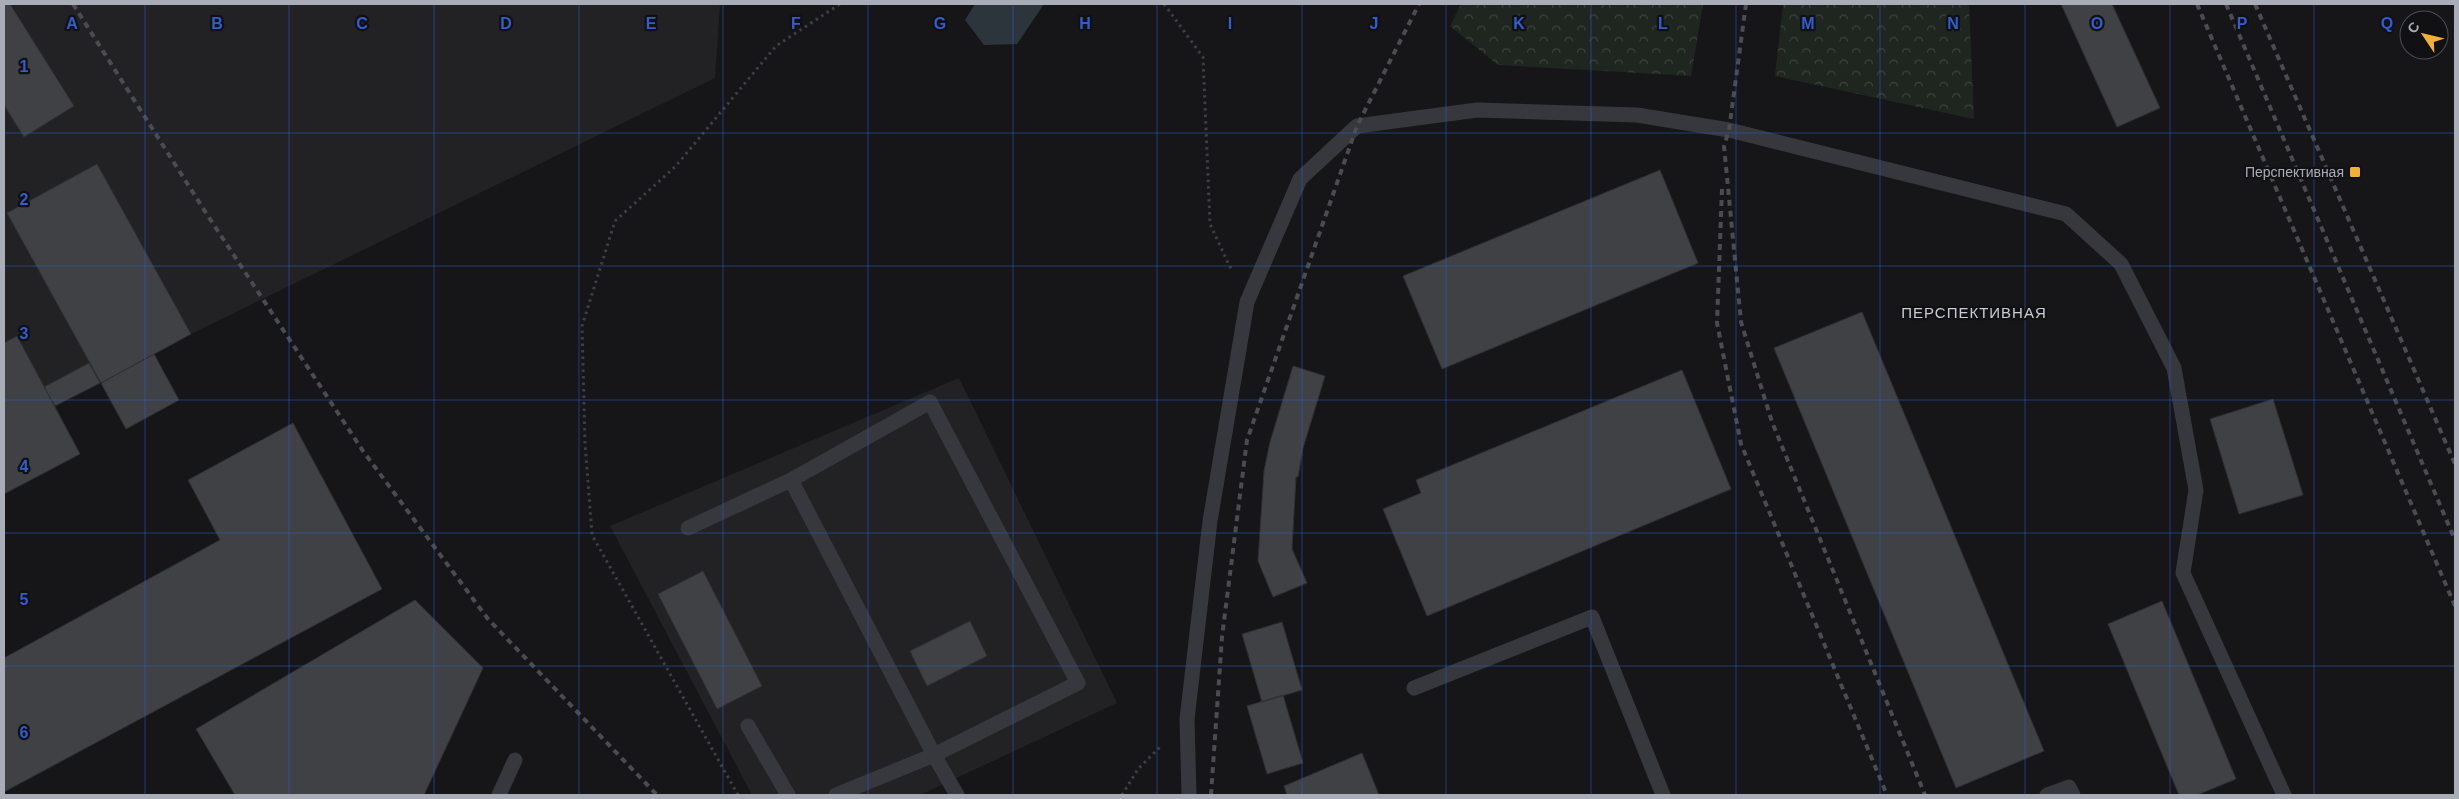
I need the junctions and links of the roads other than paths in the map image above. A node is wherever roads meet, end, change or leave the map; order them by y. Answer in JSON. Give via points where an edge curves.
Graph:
{"nodes":[{"id":1,"x":792,"y":480,"type":"junction"},
{"id":2,"x":688,"y":528,"type":"dead end"},
{"id":3,"x":1414,"y":688,"type":"dead end"},
{"id":4,"x":748,"y":726,"type":"dead end"},
{"id":5,"x":934,"y":755,"type":"junction"},
{"id":6,"x":515,"y":760,"type":"dead end"},
{"id":7,"x":499,"y":795,"type":"edge"},
{"id":8,"x":788,"y":795,"type":"edge"},
{"id":9,"x":836,"y":795,"type":"edge"},
{"id":10,"x":957,"y":795,"type":"edge"},
{"id":11,"x":1190,"y":795,"type":"edge"},
{"id":12,"x":1663,"y":795,"type":"edge"},
{"id":13,"x":2047,"y":795,"type":"edge"},
{"id":14,"x":2072,"y":795,"type":"edge"},
{"id":15,"x":2284,"y":795,"type":"edge"}],
"edges":[{"from":1,"to":2,"type":"lane"},
{"from":1,"to":5,"type":"lane"},
{"from":1,"to":5,"type":"lane","via":[[930,402],[1078,683]]},
{"from":3,"to":12,"type":"lane","via":[[1592,617]]},
{"from":4,"to":8,"type":"lane"},
{"from":5,"to":9,"type":"lane"},
{"from":5,"to":10,"type":"lane"},
{"from":6,"to":7,"type":"lane"},
{"from":11,"to":15,"type":"lane","via":[[1187,719],[1210,521],[1247,302],[1300,179],[1357,126],[1477,110],[1637,115],[1729,130],[2066,214],[2121,264],[2174,368],[2196,490],[2183,573]]},
{"from":13,"to":14,"type":"lane","via":[[2069,787]]}]}
